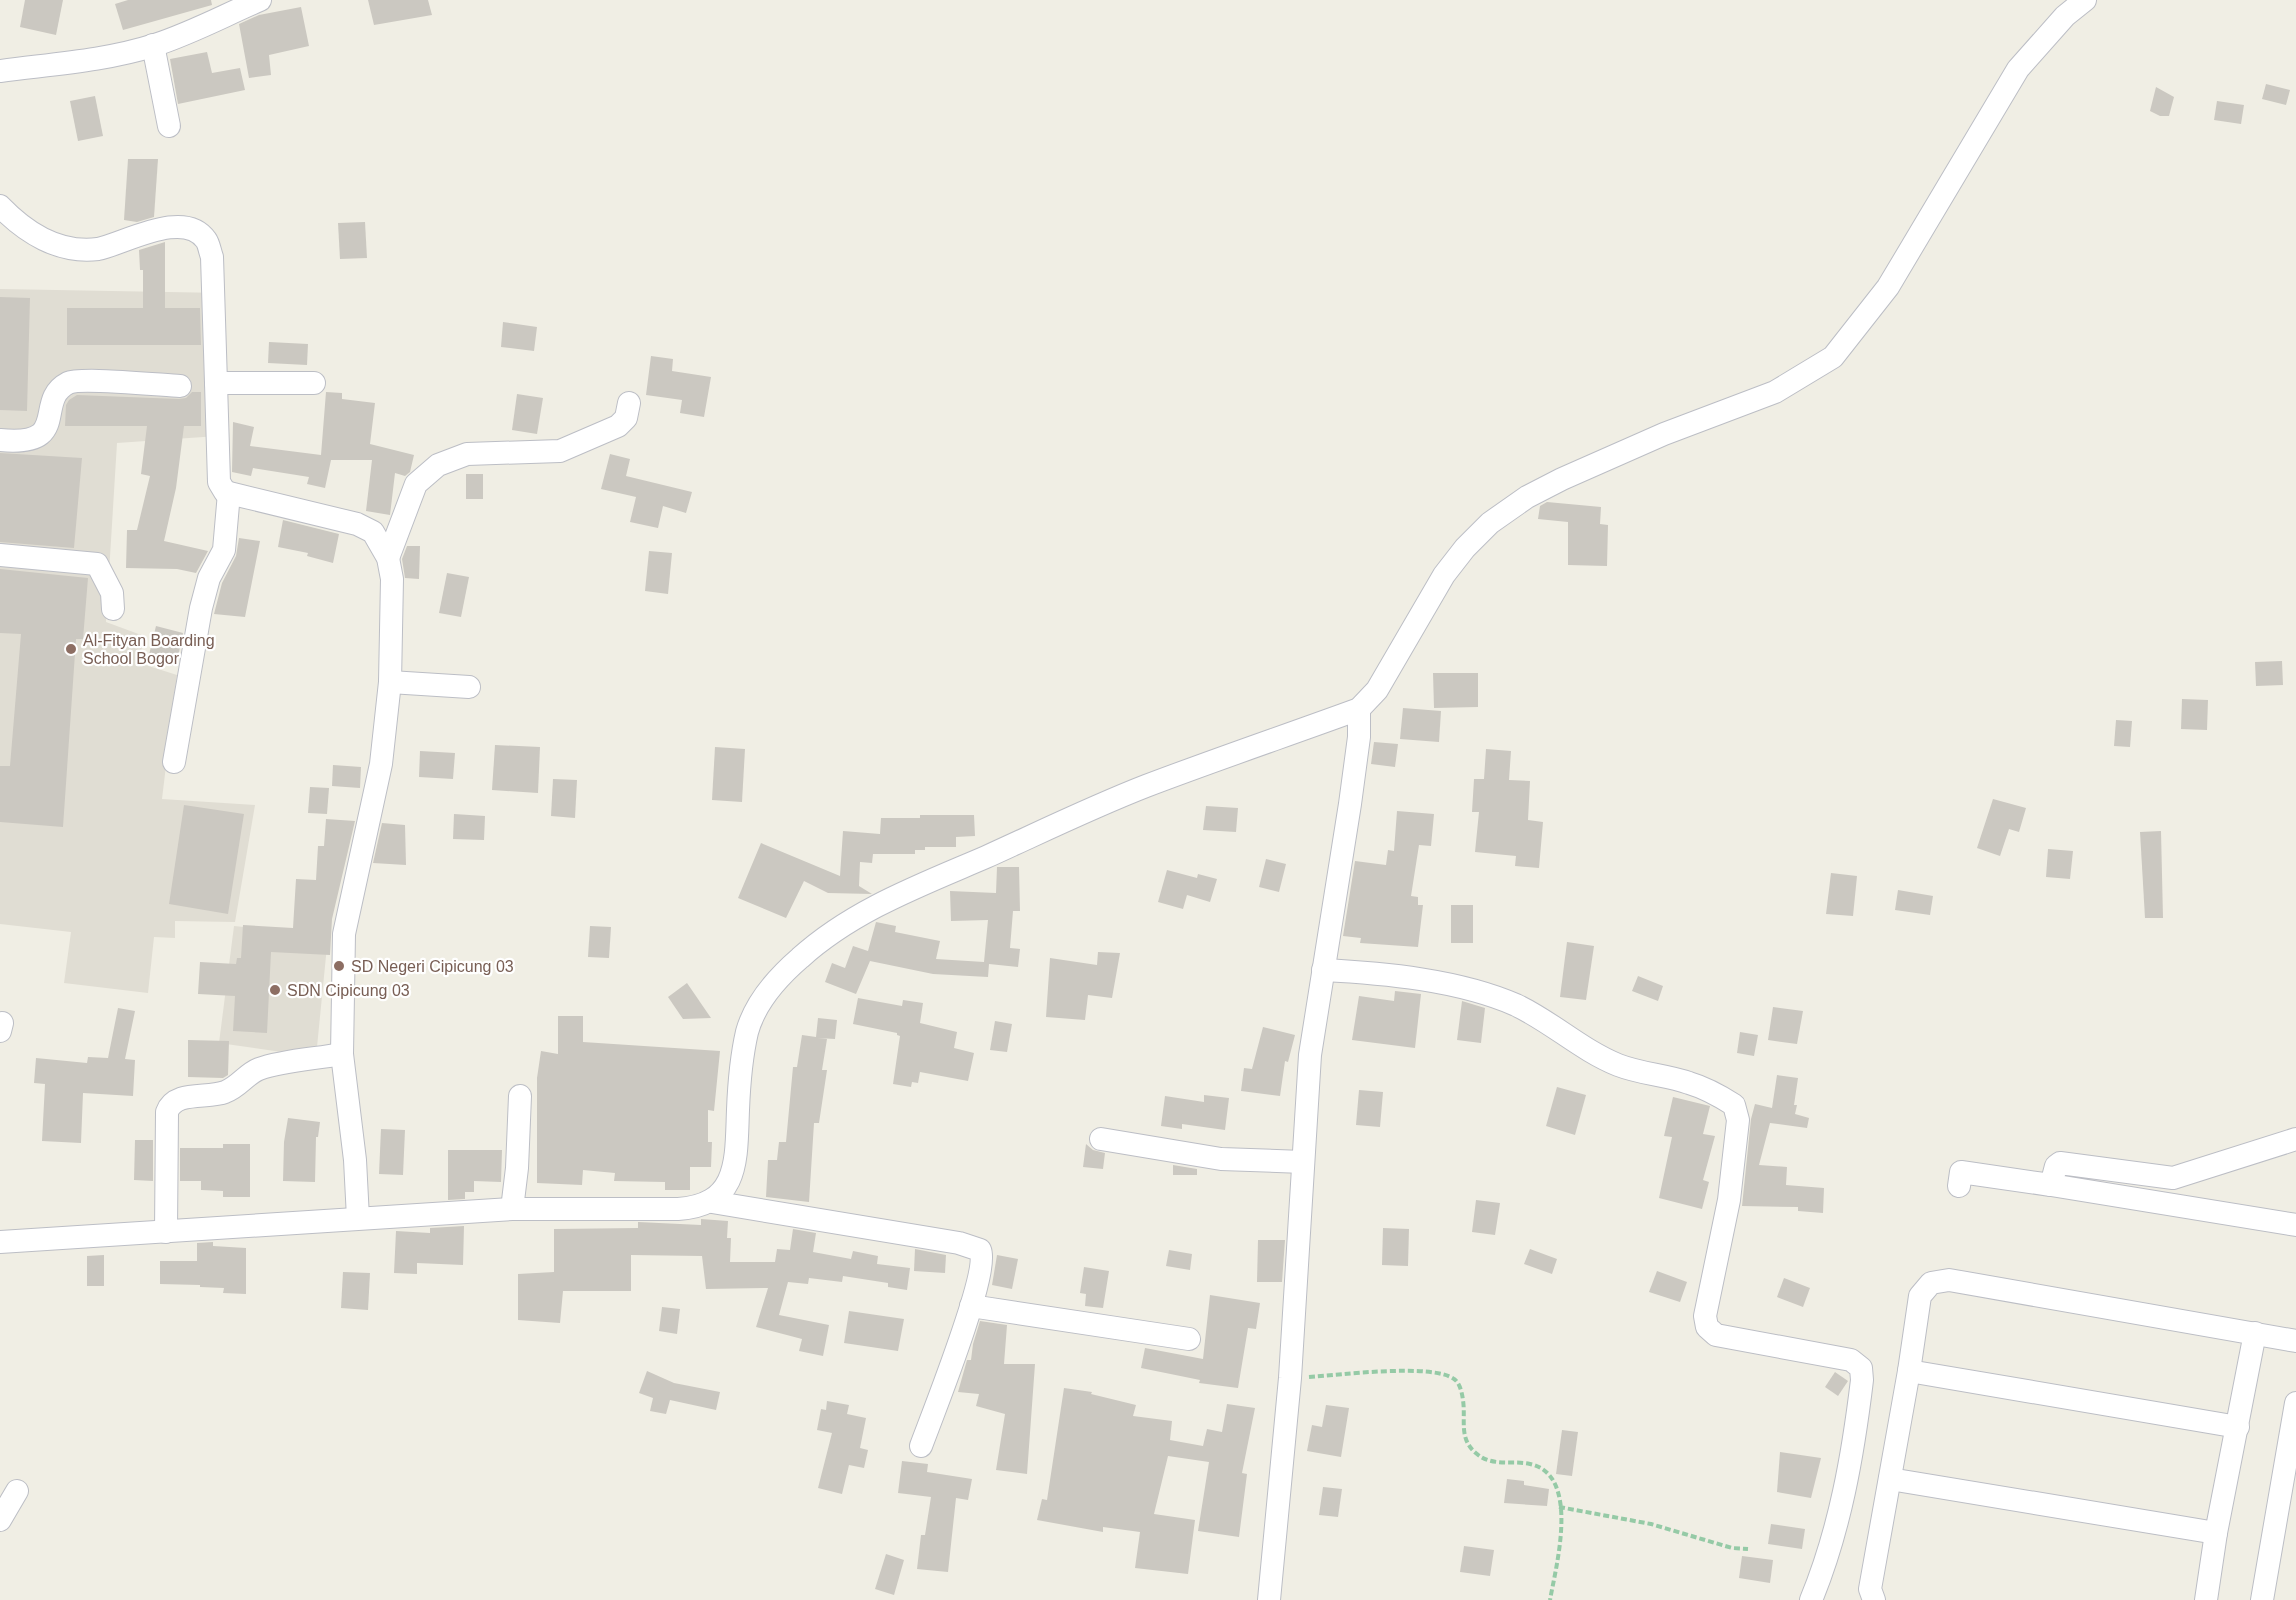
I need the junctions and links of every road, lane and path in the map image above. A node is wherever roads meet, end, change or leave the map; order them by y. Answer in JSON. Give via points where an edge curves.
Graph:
{"nodes":[{"id":1,"x":260,"y":0,"type":"edge"},
{"id":2,"x":2085,"y":0,"type":"edge"},
{"id":3,"x":153,"y":45,"type":"junction"},
{"id":4,"x":0,"y":71,"type":"edge"},
{"id":5,"x":169,"y":126,"type":"dead end"},
{"id":6,"x":0,"y":206,"type":"edge"},
{"id":7,"x":216,"y":382,"type":"junction"},
{"id":8,"x":314,"y":382,"type":"dead end"},
{"id":9,"x":180,"y":386,"type":"dead end"},
{"id":10,"x":629,"y":403,"type":"dead end"},
{"id":11,"x":0,"y":440,"type":"edge"},
{"id":12,"x":229,"y":493,"type":"junction"},
{"id":13,"x":0,"y":555,"type":"edge"},
{"id":14,"x":388,"y":558,"type":"junction"},
{"id":15,"x":113,"y":609,"type":"dead end"},
{"id":16,"x":390,"y":682,"type":"junction"},
{"id":17,"x":469,"y":687,"type":"dead end"},
{"id":18,"x":1359,"y":709,"type":"junction"},
{"id":19,"x":174,"y":762,"type":"dead end"},
{"id":20,"x":1323,"y":970,"type":"junction"},
{"id":21,"x":342,"y":1054,"type":"junction"},
{"id":22,"x":520,"y":1096,"type":"dead end"},
{"id":23,"x":1101,"y":1139,"type":"dead end"},
{"id":24,"x":2296,"y":1139,"type":"edge"},
{"id":25,"x":1303,"y":1162,"type":"junction"},
{"id":26,"x":2173,"y":1178,"type":"junction"},
{"id":27,"x":1959,"y":1185,"type":"dead end"},
{"id":28,"x":2052,"y":1185,"type":"junction"},
{"id":29,"x":712,"y":1202,"type":"junction"},
{"id":30,"x":2170,"y":1204,"type":"junction"},
{"id":31,"x":512,"y":1209,"type":"junction"},
{"id":32,"x":358,"y":1218,"type":"junction"},
{"id":33,"x":2296,"y":1225,"type":"edge"},
{"id":34,"x":166,"y":1232,"type":"junction"},
{"id":35,"x":0,"y":1242,"type":"edge"},
{"id":36,"x":971,"y":1306,"type":"junction"},
{"id":37,"x":2255,"y":1333,"type":"junction"},
{"id":38,"x":1189,"y":1339,"type":"dead end"},
{"id":39,"x":2296,"y":1341,"type":"edge"},
{"id":40,"x":1909,"y":1371,"type":"junction"},
{"id":41,"x":1290,"y":1378,"type":"junction"},
{"id":42,"x":2296,"y":1403,"type":"edge"},
{"id":43,"x":2238,"y":1427,"type":"junction"},
{"id":44,"x":921,"y":1446,"type":"dead end"},
{"id":45,"x":1890,"y":1479,"type":"junction"},
{"id":46,"x":16,"y":1491,"type":"dead end"},
{"id":47,"x":2288,"y":1502,"type":"edge"},
{"id":48,"x":1559,"y":1507,"type":"junction"},
{"id":49,"x":0,"y":1520,"type":"edge"},
{"id":50,"x":2216,"y":1533,"type":"junction"},
{"id":51,"x":1748,"y":1549,"type":"dead end"},
{"id":52,"x":1269,"y":1600,"type":"edge"},
{"id":53,"x":1550,"y":1600,"type":"edge"},
{"id":54,"x":1811,"y":1600,"type":"edge"},
{"id":55,"x":1874,"y":1600,"type":"edge"},
{"id":56,"x":2206,"y":1600,"type":"edge"},
{"id":57,"x":2265,"y":1600,"type":"edge"}],
"edges":[{"from":1,"to":3,"type":"street","via":[[197,30]]},
{"from":2,"to":18,"type":"street","via":[[2064,16],[2018,69],[1888,287],[1833,357],[1775,392],[1664,434],[1562,479],[1490,523],[1444,575],[1377,690]]},
{"from":3,"to":4,"type":"street","via":[[111,56]]},
{"from":3,"to":5,"type":"street"},
{"from":6,"to":7,"type":"street","via":[[15,222],[43,240],[68,247],[97,249],[149,230],[195,230],[206,239],[212,257]]},
{"from":7,"to":8,"type":"street"},
{"from":7,"to":12,"type":"street","via":[[219,482],[222,490]]},
{"from":9,"to":11,"type":"street","via":[[70,382],[58,391],[46,429],[35,439]]},
{"from":10,"to":14,"type":"street","via":[[626,418],[618,426],[560,451],[467,454],[438,465],[416,484]]},
{"from":12,"to":14,"type":"street","via":[[357,524],[373,532]]},
{"from":12,"to":19,"type":"street","via":[[224,550],[209,578],[201,608]]},
{"from":13,"to":15,"type":"street","via":[[97,564],[112,593]]},
{"from":14,"to":16,"type":"street","via":[[392,579]]},
{"from":16,"to":17,"type":"street"},
{"from":16,"to":21,"type":"street","via":[[381,764],[345,934]]},
{"from":18,"to":20,"type":"street","via":[[1350,804]]},
{"from":18,"to":29,"type":"street","via":[[1145,786],[848,920],[817,943],[780,976],[760,1003],[748,1029],[740,1065],[734,1169],[725,1189]]},
{"from":20,"to":25,"type":"street","via":[[1310,1055]]},
{"from":20,"to":54,"type":"street","via":[[1381,973],[1471,991],[1515,1005],[1594,1054],[1622,1066],[1690,1083],[1734,1105],[1738,1120],[1729,1200],[1705,1316],[1707,1327],[1716,1335],[1851,1360],[1861,1368],[1849,1473]]},
{"from":21,"to":32,"type":"street","via":[[356,1160]]},
{"from":21,"to":34,"type":"street","via":[[258,1069],[223,1093],[184,1098],[171,1104],[167,1112]]},
{"from":22,"to":31,"type":"street"},
{"from":23,"to":25,"type":"street","via":[[1221,1158]]},
{"from":24,"to":26,"type":"street"},
{"from":25,"to":41,"type":"street"},
{"from":26,"to":28,"type":"street","via":[[2064,1162],[2056,1166]]},
{"from":26,"to":30,"type":"street"},
{"from":27,"to":28,"type":"street","via":[[1961,1172]]},
{"from":28,"to":30,"type":"street"},
{"from":29,"to":31,"type":"street","via":[[698,1208],[678,1209]]},
{"from":29,"to":36,"type":"street","via":[[974,1246],[980,1250],[982,1262]]},
{"from":30,"to":33,"type":"street"},
{"from":31,"to":32,"type":"street"},
{"from":32,"to":34,"type":"street"},
{"from":34,"to":35,"type":"street"},
{"from":36,"to":38,"type":"street"},
{"from":36,"to":44,"type":"street"},
{"from":37,"to":39,"type":"street"},
{"from":37,"to":40,"type":"street","via":[[1949,1280],[1931,1283],[1920,1296]]},
{"from":37,"to":43,"type":"street"},
{"from":40,"to":43,"type":"street"},
{"from":40,"to":45,"type":"street"},
{"from":41,"to":48,"type":"path","via":[[1406,1371],[1440,1373],[1454,1379],[1463,1400],[1466,1444],[1488,1461],[1540,1467],[1558,1492]]},
{"from":41,"to":52,"type":"street"},
{"from":42,"to":47,"type":"street"},
{"from":43,"to":50,"type":"street"},
{"from":45,"to":50,"type":"street"},
{"from":45,"to":55,"type":"street","via":[[1870,1589]]},
{"from":46,"to":49,"type":"street"},
{"from":47,"to":57,"type":"street"},
{"from":48,"to":51,"type":"path","via":[[1651,1524],[1732,1548]]},
{"from":48,"to":53,"type":"path","via":[[1562,1539]]},
{"from":50,"to":56,"type":"street"}]}
